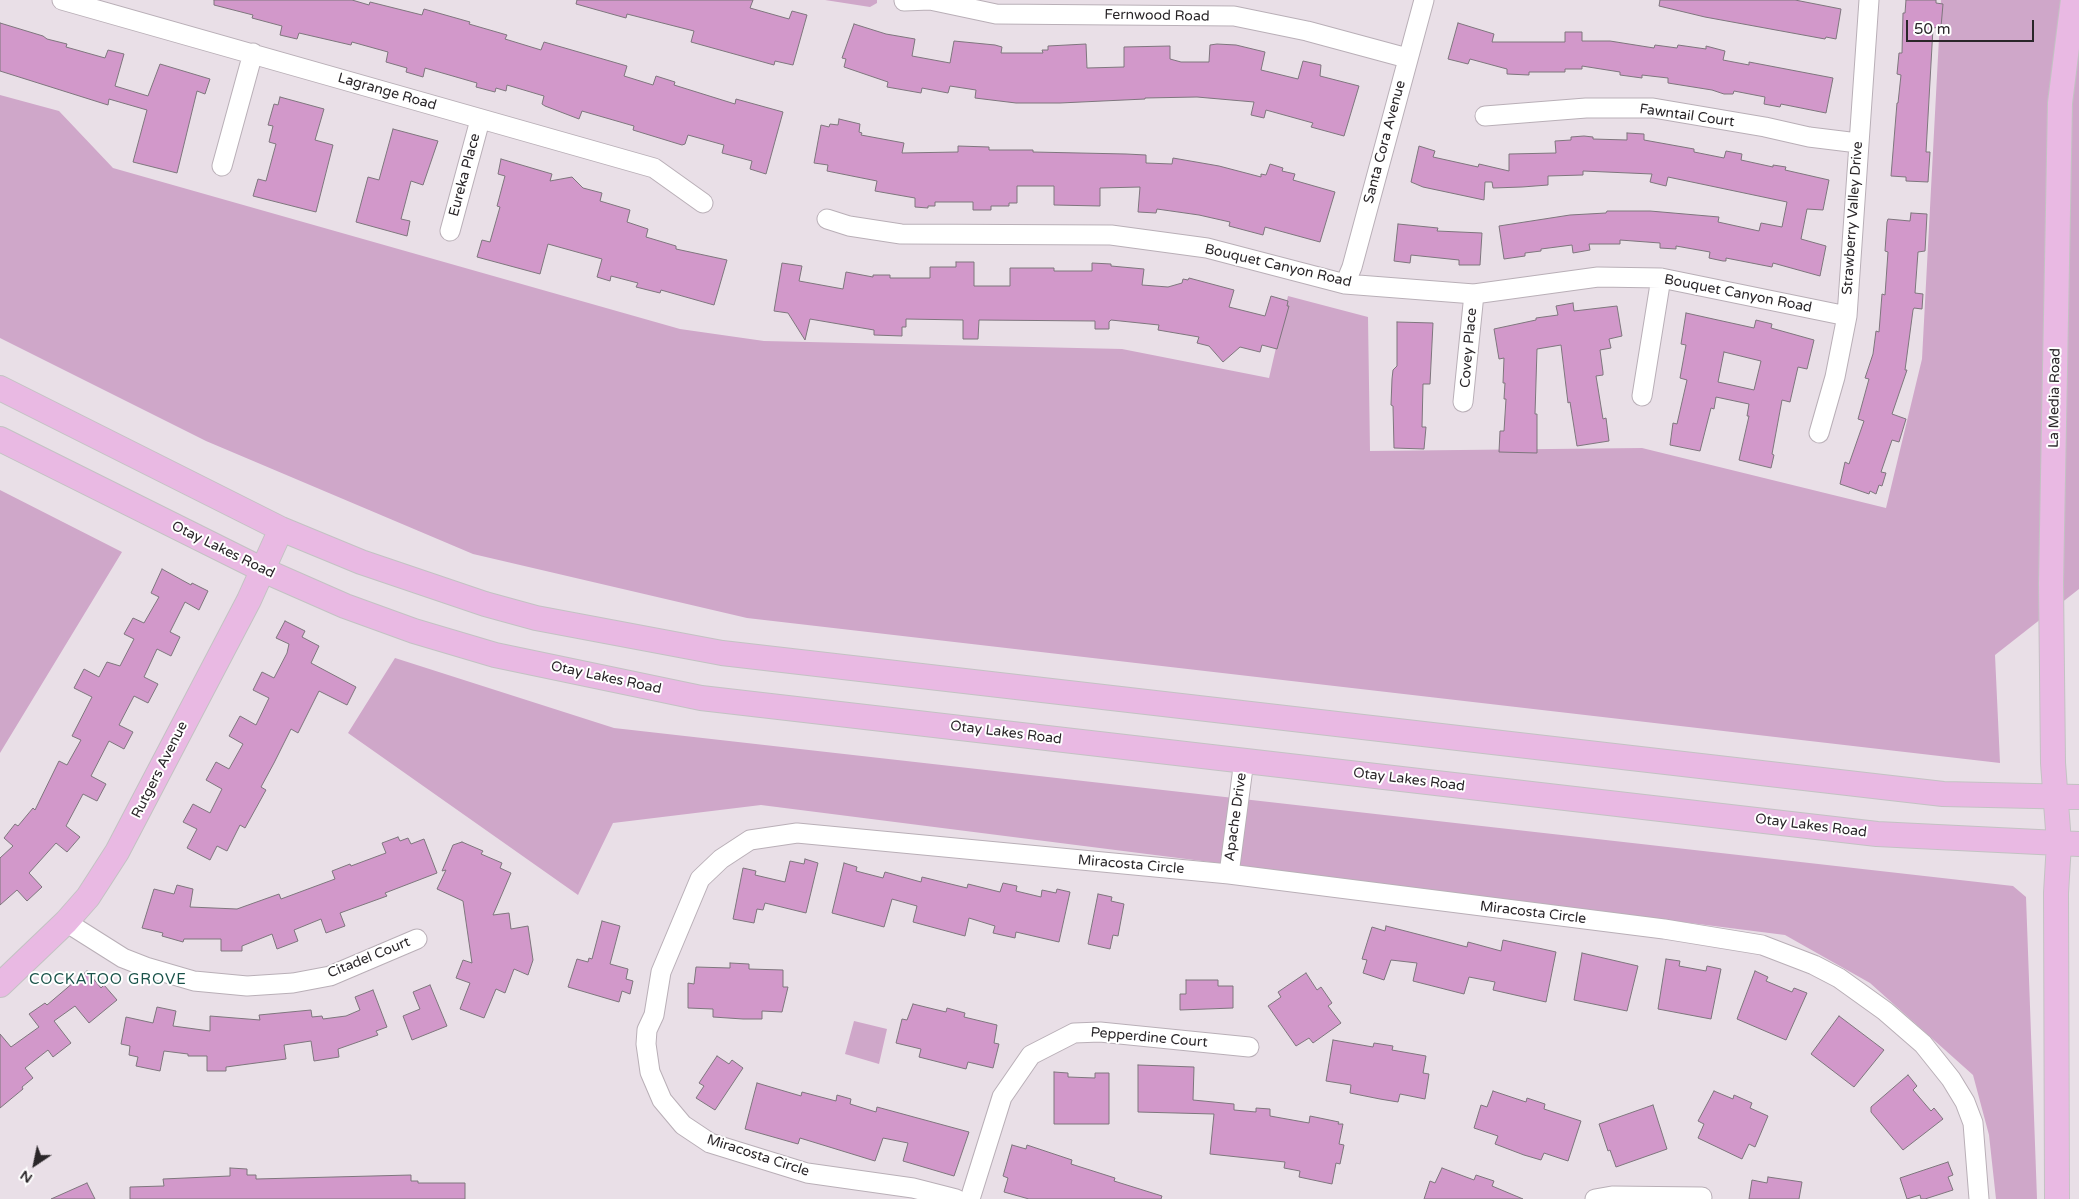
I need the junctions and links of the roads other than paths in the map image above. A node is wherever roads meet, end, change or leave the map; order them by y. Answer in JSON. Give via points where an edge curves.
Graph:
{"nodes":[{"id":1,"x":62,"y":0,"type":"edge"},
{"id":2,"x":1424,"y":0,"type":"edge"},
{"id":3,"x":1869,"y":0,"type":"edge"},
{"id":4,"x":2073,"y":0,"type":"edge"},
{"id":5,"x":904,"y":1,"type":"edge"},
{"id":6,"x":997,"y":7,"type":"edge"},
{"id":7,"x":253,"y":53,"type":"junction"},
{"id":8,"x":1407,"y":58,"type":"junction"},
{"id":9,"x":1485,"y":116,"type":"dead end"},
{"id":10,"x":480,"y":120,"type":"junction"},
{"id":11,"x":1858,"y":143,"type":"junction"},
{"id":12,"x":222,"y":166,"type":"dead end"},
{"id":13,"x":703,"y":203,"type":"dead end"},
{"id":14,"x":827,"y":219,"type":"dead end"},
{"id":15,"x":450,"y":231,"type":"dead end"},
{"id":16,"x":1661,"y":278,"type":"junction"},
{"id":17,"x":1345,"y":284,"type":"junction"},
{"id":18,"x":1474,"y":294,"type":"junction"},
{"id":19,"x":1847,"y":316,"type":"junction"},
{"id":20,"x":0,"y":388,"type":"edge"},
{"id":21,"x":1642,"y":396,"type":"dead end"},
{"id":22,"x":1464,"y":402,"type":"dead end"},
{"id":23,"x":1818,"y":433,"type":"dead end"},
{"id":24,"x":0,"y":439,"type":"edge"},
{"id":25,"x":281,"y":529,"type":"junction"},
{"id":26,"x":263,"y":570,"type":"junction"},
{"id":27,"x":1244,"y":760,"type":"junction"},
{"id":28,"x":2068,"y":797,"type":"edge"},
{"id":29,"x":2069,"y":843,"type":"edge"},
{"id":30,"x":1228,"y":874,"type":"junction"},
{"id":31,"x":66,"y":922,"type":"junction"},
{"id":32,"x":417,"y":939,"type":"dead end"},
{"id":33,"x":0,"y":985,"type":"edge"},
{"id":34,"x":1249,"y":1047,"type":"dead end"},
{"id":35,"x":1702,"y":1197,"type":"dead end"},
{"id":36,"x":956,"y":1199,"type":"edge"},
{"id":37,"x":970,"y":1199,"type":"edge"},
{"id":38,"x":1594,"y":1199,"type":"edge"},
{"id":39,"x":1980,"y":1199,"type":"edge"},
{"id":40,"x":2056,"y":1199,"type":"edge"}],
"edges":[{"from":1,"to":7,"type":"street","name":"Lagrange Road"},
{"from":2,"to":8,"type":"street","name":"Santa Cora Avenue"},
{"from":3,"to":11,"type":"street","name":"Strawberry Valley Drive"},
{"from":4,"to":28,"type":"main road","name":"La Media Road","via":[[2060,113],[2051,583],[2053,762]]},
{"from":5,"to":6,"type":"street","name":"Fernwood Road","via":[[930,0]]},
{"from":6,"to":8,"type":"street","name":"Fernwood Road","via":[[1234,16],[1307,31]]},
{"from":7,"to":10,"type":"street","name":"Lagrange Road"},
{"from":7,"to":12,"type":"street"},
{"from":8,"to":17,"type":"street","name":"Santa Cora Avenue"},
{"from":9,"to":11,"type":"street","name":"Fawntail Court","via":[[1586,108],[1653,108]]},
{"from":10,"to":13,"type":"street","name":"Lagrange Road","via":[[654,168]]},
{"from":10,"to":15,"type":"street","name":"Eureka Place"},
{"from":11,"to":19,"type":"street","name":"Strawberry Valley Drive"},
{"from":14,"to":17,"type":"street","name":"Bouquet Canyon Road","via":[[901,234],[1111,234],[1207,248]]},
{"from":16,"to":18,"type":"street","name":"Bouquet Canyon Road","via":[[1598,278]]},
{"from":16,"to":19,"type":"street","name":"Bouquet Canyon Road"},
{"from":16,"to":21,"type":"street"},
{"from":17,"to":18,"type":"street","name":"Bouquet Canyon Road"},
{"from":18,"to":22,"type":"street","name":"Covey Place"},
{"from":19,"to":23,"type":"street","name":"Strawberry Valley Drive","via":[[1835,377]]},
{"from":20,"to":25,"type":"main road"},
{"from":24,"to":26,"type":"main road","name":"Otay Lakes Road"},
{"from":25,"to":26,"type":"main road","name":"Rutgers Avenue"},
{"from":25,"to":28,"type":"main road","via":[[360,562],[485,604],[536,618],[722,653],[1820,781],[1943,794]]},
{"from":26,"to":27,"type":"main road","name":"Otay Lakes Road","via":[[345,606],[496,655],[701,698]]},
{"from":26,"to":31,"type":"main road","name":"Rutgers Avenue","via":[[126,837],[88,898]]},
{"from":27,"to":29,"type":"main road","name":"Otay Lakes Road","via":[[1877,834]]},
{"from":27,"to":30,"type":"street","name":"Apache Drive"},
{"from":28,"to":29,"type":"main road"},
{"from":29,"to":40,"type":"main road","via":[[2056,893]]},
{"from":30,"to":36,"type":"street","name":"Miracosta Circle","via":[[796,833],[750,840],[721,858],[700,879],[661,972],[654,1015],[647,1030],[650,1072],[662,1100],[672,1113],[689,1130],[710,1142],[807,1173],[912,1188]]},
{"from":30,"to":39,"type":"street","name":"Miracosta Circle","via":[[1664,930],[1762,945],[1806,961],[1839,978],[1885,1011],[1923,1044],[1951,1079],[1966,1102],[1974,1124]]},
{"from":31,"to":32,"type":"street","name":"Citadel Court","via":[[122,958],[146,967],[194,981],[246,986],[294,983],[330,976]]},
{"from":31,"to":33,"type":"main road","name":"Rutgers Avenue"},
{"from":34,"to":37,"type":"street","name":"Pepperdine Court","via":[[1100,1032],[1074,1033],[1031,1055],[1002,1097]]},
{"from":35,"to":38,"type":"street","via":[[1612,1196]]}]}
